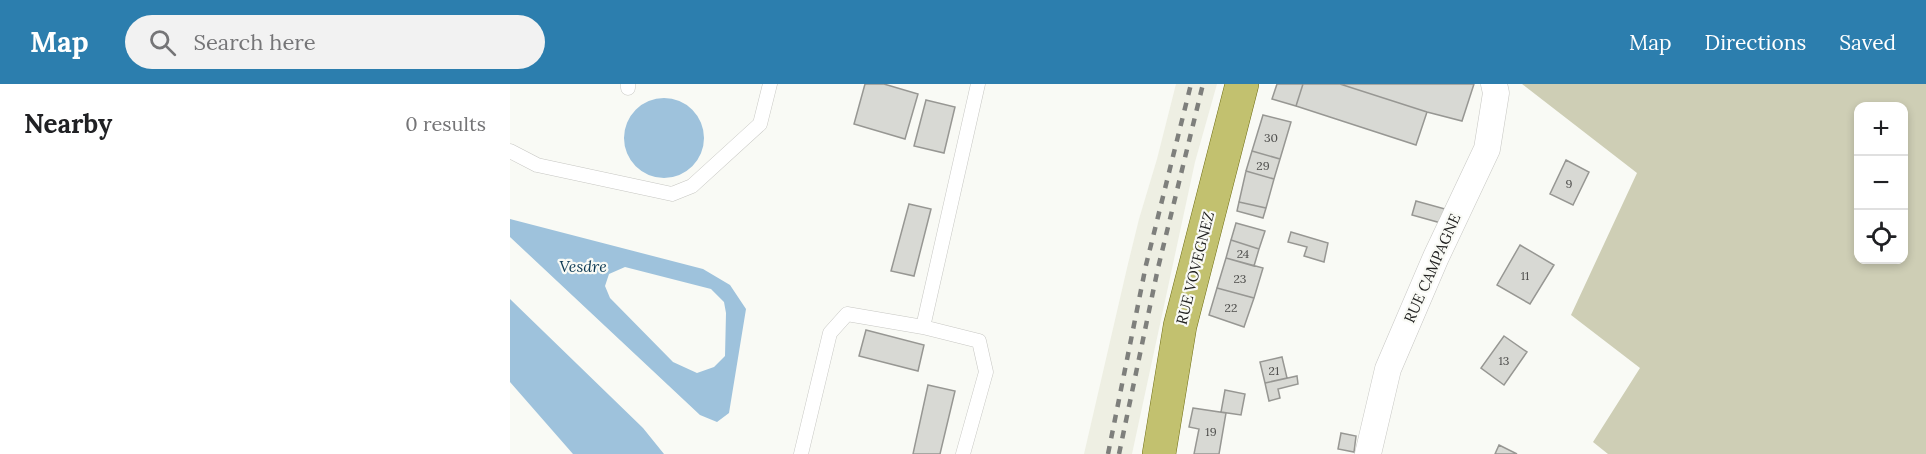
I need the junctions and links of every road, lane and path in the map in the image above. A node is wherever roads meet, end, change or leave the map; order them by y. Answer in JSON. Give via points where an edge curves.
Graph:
{"nodes":[{"id":1,"x":770,"y":84,"type":"edge"},
{"id":2,"x":978,"y":84,"type":"edge"},
{"id":3,"x":1242,"y":84,"type":"edge"},
{"id":4,"x":1494,"y":84,"type":"edge"},
{"id":5,"x":510,"y":151,"type":"edge"},
{"id":6,"x":923,"y":327,"type":"junction"},
{"id":7,"x":801,"y":454,"type":"edge"},
{"id":8,"x":963,"y":454,"type":"edge"},
{"id":9,"x":1159,"y":454,"type":"edge"},
{"id":10,"x":1368,"y":454,"type":"edge"}],
"edges":[{"from":1,"to":5,"type":"lane","via":[[760,124],[692,186],[672,194],[537,165]]},
{"from":2,"to":6,"type":"lane"},
{"from":3,"to":9,"type":"main road","name":"RUE VOVEGNEZ","via":[[1180,326]]},
{"from":4,"to":10,"type":"street","name":"RUE CAMPAGNE","via":[[1487,149],[1388,369]]},
{"from":6,"to":7,"type":"lane","via":[[847,314],[830,333]]},
{"from":6,"to":8,"type":"lane","via":[[979,341],[986,372]]}]}
